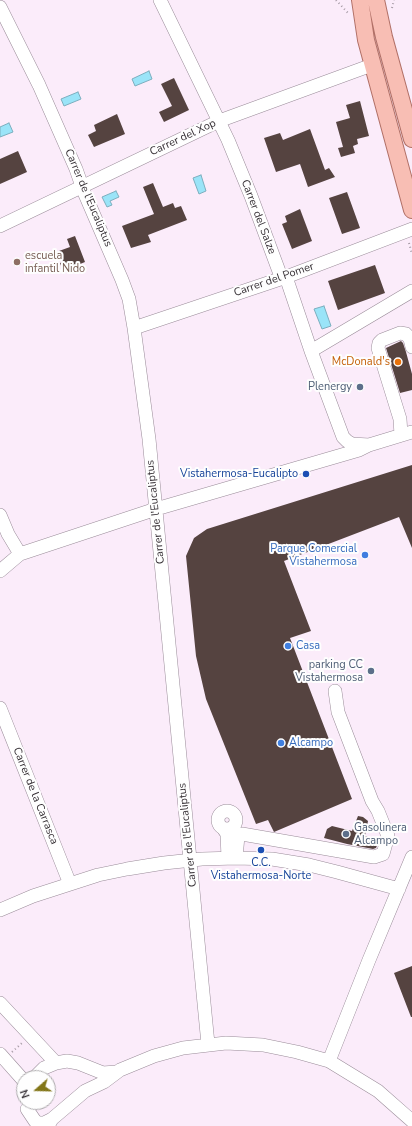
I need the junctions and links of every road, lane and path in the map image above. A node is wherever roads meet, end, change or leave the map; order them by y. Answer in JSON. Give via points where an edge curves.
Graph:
{"nodes":[{"id":1,"x":9,"y":0,"type":"edge"},
{"id":2,"x":160,"y":0,"type":"edge"},
{"id":3,"x":360,"y":0,"type":"edge"},
{"id":4,"x":376,"y":0,"type":"edge"},
{"id":5,"x":0,"y":6,"type":"edge"},
{"id":6,"x":372,"y":65,"type":"junction"},
{"id":7,"x":406,"y":97,"type":"edge"},
{"id":8,"x":219,"y":121,"type":"junction"},
{"id":9,"x":412,"y":139,"type":"edge"},
{"id":10,"x":82,"y":187,"type":"junction"},
{"id":11,"x":412,"y":210,"type":"edge"},
{"id":12,"x":0,"y":226,"type":"edge"},
{"id":13,"x":412,"y":229,"type":"edge"},
{"id":14,"x":286,"y":277,"type":"junction"},
{"id":15,"x":412,"y":292,"type":"edge"},
{"id":16,"x":134,"y":328,"type":"junction"},
{"id":17,"x":412,"y":347,"type":"edge"},
{"id":18,"x":311,"y":351,"type":"junction"},
{"id":19,"x":407,"y":434,"type":"edge"},
{"id":20,"x":343,"y":437,"type":"junction"},
{"id":21,"x":369,"y":445,"type":"junction"},
{"id":22,"x":327,"y":459,"type":"junction"},
{"id":23,"x":156,"y":509,"type":"junction"},
{"id":24,"x":0,"y":515,"type":"edge"},
{"id":25,"x":20,"y":554,"type":"junction"},
{"id":26,"x":0,"y":570,"type":"edge"},
{"id":27,"x":335,"y":691,"type":"dead end"},
{"id":28,"x":0,"y":708,"type":"edge"},
{"id":29,"x":223,"y":828,"type":"dead end"},
{"id":30,"x":232,"y":858,"type":"junction"},
{"id":31,"x":412,"y":858,"type":"edge"},
{"id":32,"x":190,"y":860,"type":"junction"},
{"id":33,"x":70,"y":884,"type":"junction"},
{"id":34,"x":399,"y":889,"type":"junction"},
{"id":35,"x":0,"y":910,"type":"edge"},
{"id":36,"x":0,"y":1003,"type":"edge"},
{"id":37,"x":208,"y":1044,"type":"junction"},
{"id":38,"x":0,"y":1054,"type":"edge"},
{"id":39,"x":329,"y":1061,"type":"junction"},
{"id":40,"x":56,"y":1063,"type":"junction"},
{"id":41,"x":84,"y":1065,"type":"junction"},
{"id":42,"x":42,"y":1070,"type":"edge"},
{"id":43,"x":16,"y":1072,"type":"edge"},
{"id":44,"x":116,"y":1072,"type":"junction"},
{"id":45,"x":85,"y":1091,"type":"junction"},
{"id":46,"x":27,"y":1110,"type":"edge"},
{"id":47,"x":30,"y":1110,"type":"edge"},
{"id":48,"x":412,"y":1121,"type":"edge"},
{"id":49,"x":50,"y":1123,"type":"edge"},
{"id":50,"x":30,"y":1126,"type":"edge"}],
"edges":[{"from":1,"to":5,"type":"street"},
{"from":2,"to":8,"type":"street","name":"Carrer del Salze"},
{"from":3,"to":6,"type":"main road"},
{"from":4,"to":7,"type":"main road","via":[[384,37]]},
{"from":5,"to":10,"type":"street","name":"Carrer de l'Eucaliptus","via":[[39,85]]},
{"from":6,"to":8,"type":"street","name":"Carrer del Xop"},
{"from":6,"to":11,"type":"main road"},
{"from":7,"to":9,"type":"main road"},
{"from":8,"to":10,"type":"street","name":"Carrer del Xop"},
{"from":8,"to":14,"type":"street","name":"Carrer del Salze","via":[[280,274]]},
{"from":10,"to":12,"type":"street","name":"Carrer del Xop"},
{"from":10,"to":16,"type":"street","name":"Carrer de l'Eucaliptus","via":[[122,280]]},
{"from":13,"to":14,"type":"street","name":"Carrer del Pomer"},
{"from":14,"to":16,"type":"street","name":"Carrer del Pomer"},
{"from":14,"to":18,"type":"street","name":"Carrer del Salze"},
{"from":15,"to":18,"type":"street"},
{"from":16,"to":23,"type":"street","name":"Carrer de l'Eucaliptus"},
{"from":17,"to":19,"type":"street","via":[[406,334],[400,333],[378,343],[400,419]]},
{"from":18,"to":20,"type":"street","name":"Carrer del Salze"},
{"from":19,"to":21,"type":"street"},
{"from":20,"to":21,"type":"street","via":[[352,444]]},
{"from":20,"to":22,"type":"street","via":[[340,448]]},
{"from":21,"to":22,"type":"street"},
{"from":22,"to":23,"type":"street"},
{"from":23,"to":25,"type":"street"},
{"from":23,"to":32,"type":"street","name":"Carrer de l'Eucaliptus"},
{"from":24,"to":25,"type":"street"},
{"from":25,"to":26,"type":"street"},
{"from":27,"to":30,"type":"street","via":[[338,712],[372,801],[372,809],[388,836],[383,854],[374,857],[242,834],[238,836]]},
{"from":28,"to":33,"type":"street","name":"Carrer de la Carrasca"},
{"from":29,"to":30,"type":"street","via":[[227,834]]},
{"from":30,"to":32,"type":"street"},
{"from":30,"to":34,"type":"street","via":[[272,859],[308,865]]},
{"from":31,"to":34,"type":"street"},
{"from":32,"to":33,"type":"street","via":[[127,868]]},
{"from":32,"to":37,"type":"street","name":"Carrer de l'Eucaliptus"},
{"from":33,"to":35,"type":"street"},
{"from":34,"to":39,"type":"street"},
{"from":36,"to":40,"type":"street"},
{"from":37,"to":39,"type":"street","via":[[263,1045]]},
{"from":37,"to":44,"type":"street","via":[[154,1056]]},
{"from":38,"to":43,"type":"street"},
{"from":39,"to":48,"type":"street","via":[[378,1091]]},
{"from":40,"to":41,"type":"street","via":[[67,1061]]},
{"from":40,"to":42,"type":"street"},
{"from":41,"to":44,"type":"street","via":[[103,1073]]},
{"from":41,"to":45,"type":"street","via":[[92,1078],[92,1083]]},
{"from":44,"to":45,"type":"street","via":[[104,1082]]},
{"from":45,"to":49,"type":"street"},
{"from":46,"to":50,"type":"street"},
{"from":47,"to":49,"type":"street","via":[[35,1121]]}]}
